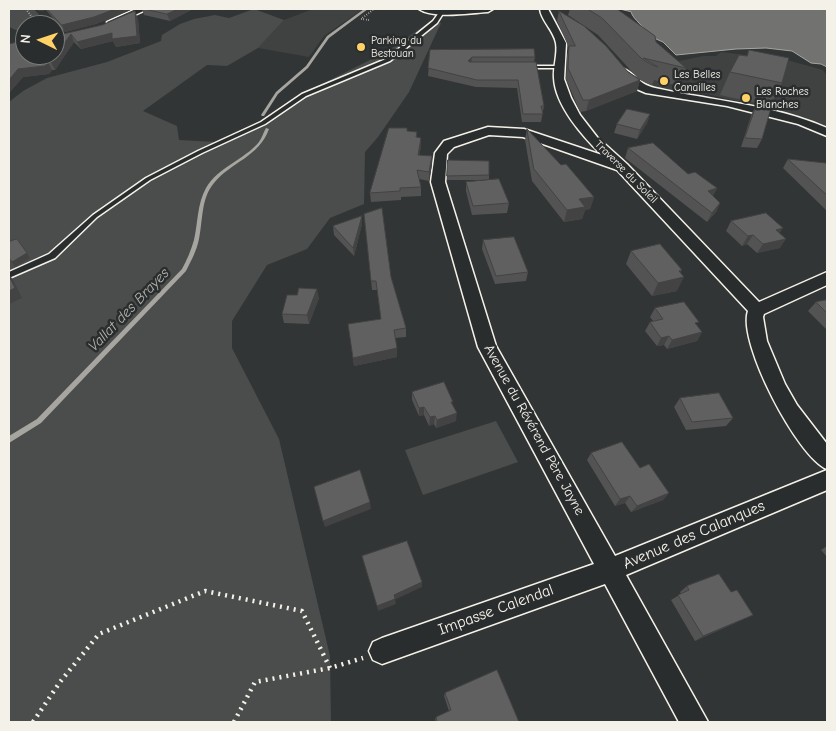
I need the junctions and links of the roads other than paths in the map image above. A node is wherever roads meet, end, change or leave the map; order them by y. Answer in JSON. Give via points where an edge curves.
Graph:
{"nodes":[{"id":1,"x":143,"y":9,"type":"edge"},
{"id":2,"x":424,"y":9,"type":"edge"},
{"id":3,"x":488,"y":9,"type":"edge"},
{"id":4,"x":542,"y":9,"type":"edge"},
{"id":5,"x":442,"y":12,"type":"junction"},
{"id":6,"x":559,"y":16,"type":"edge"},
{"id":7,"x":101,"y":26,"type":"edge"},
{"id":8,"x":612,"y":58,"type":"edge"},
{"id":9,"x":520,"y":67,"type":"edge"},
{"id":10,"x":558,"y":67,"type":"junction"},
{"id":11,"x":827,"y":132,"type":"edge"},
{"id":12,"x":622,"y":167,"type":"junction"},
{"id":13,"x":9,"y":275,"type":"edge"},
{"id":14,"x":827,"y":278,"type":"edge"},
{"id":15,"x":757,"y":310,"type":"junction"},
{"id":16,"x":827,"y":459,"type":"edge"},
{"id":17,"x":827,"y":480,"type":"edge"},
{"id":18,"x":610,"y":570,"type":"junction"},
{"id":19,"x":382,"y":651,"type":"road end"},
{"id":20,"x":694,"y":722,"type":"edge"}],
"edges":[{"from":1,"to":7,"type":"street"},
{"from":2,"to":5,"type":"street"},
{"from":3,"to":5,"type":"street"},
{"from":4,"to":6,"type":"street"},
{"from":4,"to":10,"type":"street","name":"Traverse du Soleil","via":[[561,44]]},
{"from":5,"to":13,"type":"lane","via":[[436,22],[388,60],[304,95],[263,123],[148,179],[95,216],[52,256]]},
{"from":8,"to":11,"type":"street","via":[[619,70],[642,89],[727,103],[802,121]]},
{"from":9,"to":10,"type":"lane"},
{"from":10,"to":12,"type":"street","name":"Traverse du Soleil","via":[[565,98],[575,116],[593,140]]},
{"from":12,"to":15,"type":"street","name":"Traverse du Soleil"},
{"from":12,"to":18,"type":"street","name":"Avenue du Révérend Père Jayne","via":[[524,133],[488,131],[449,144],[441,153],[438,182],[486,347]]},
{"from":14,"to":15,"type":"street"},
{"from":15,"to":16,"type":"street","via":[[754,330],[780,394]]},
{"from":17,"to":18,"type":"street","name":"Avenue des Calanques"},
{"from":18,"to":19,"type":"street","name":"Impasse Calendal"},
{"from":18,"to":20,"type":"street","name":"Avenue des Calanques"}]}
